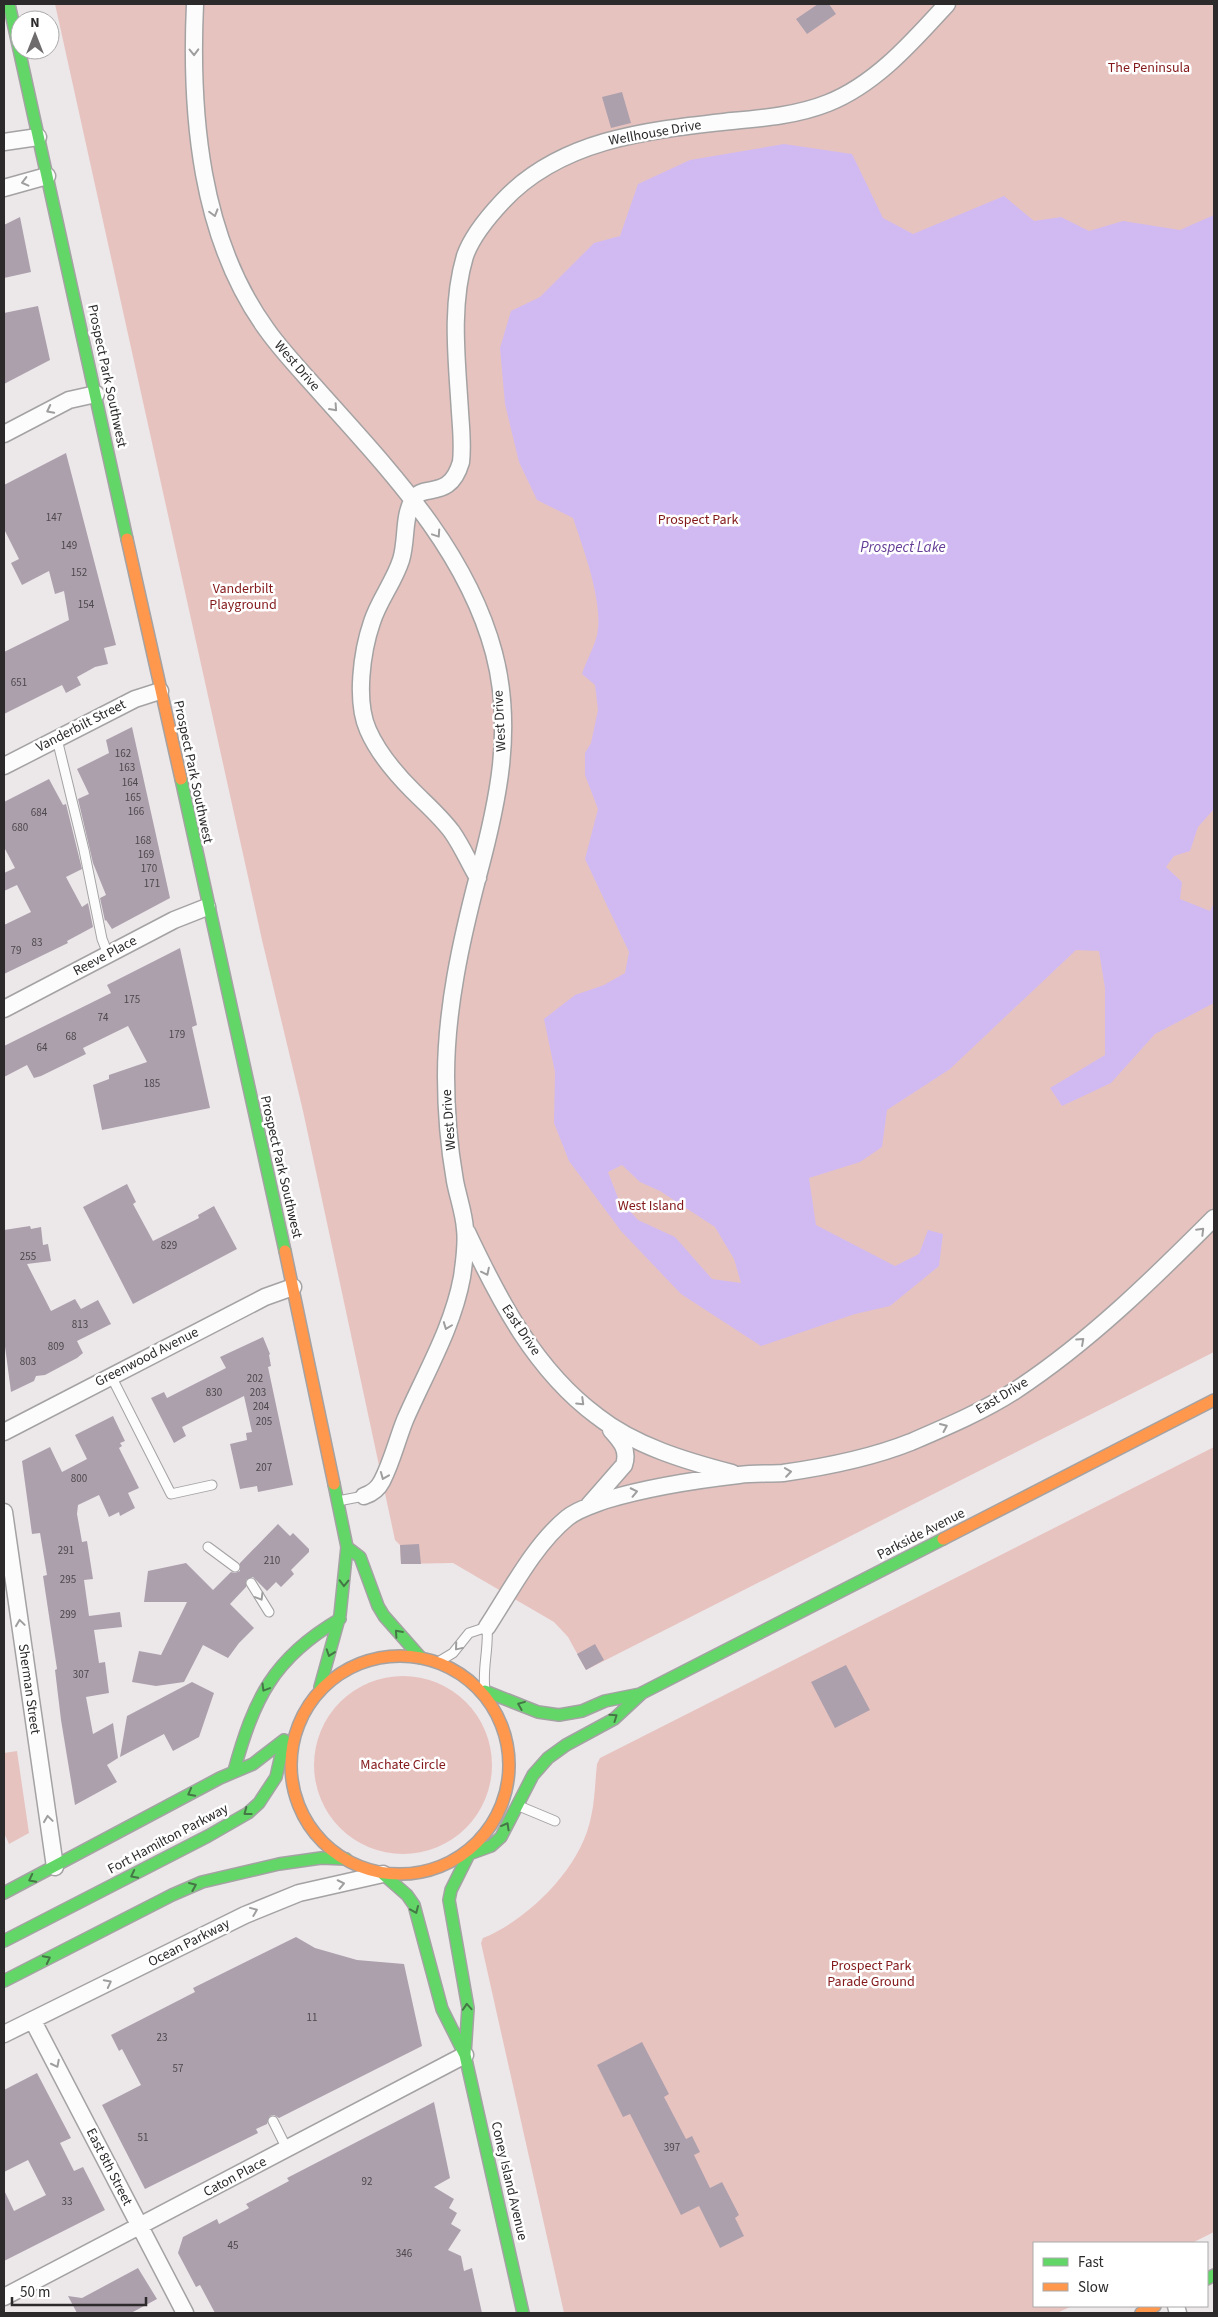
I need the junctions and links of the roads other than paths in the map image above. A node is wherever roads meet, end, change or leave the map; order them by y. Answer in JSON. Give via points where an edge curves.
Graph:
{"nodes":[{"id":1,"x":9,"y":4,"type":"edge"},
{"id":2,"x":195,"y":4,"type":"edge"},
{"id":3,"x":947,"y":4,"type":"edge"},
{"id":4,"x":38,"y":136,"type":"junction"},
{"id":5,"x":4,"y":142,"type":"edge"},
{"id":6,"x":47,"y":176,"type":"junction"},
{"id":7,"x":4,"y":188,"type":"edge"},
{"id":8,"x":96,"y":394,"type":"junction"},
{"id":9,"x":4,"y":434,"type":"edge"},
{"id":10,"x":412,"y":500,"type":"junction"},
{"id":11,"x":160,"y":691,"type":"junction"},
{"id":12,"x":57,"y":739,"type":"junction"},
{"id":13,"x":4,"y":766,"type":"edge"},
{"id":14,"x":478,"y":878,"type":"junction"},
{"id":15,"x":207,"y":907,"type":"junction"},
{"id":16,"x":108,"y":954,"type":"junction"},
{"id":17,"x":4,"y":1009,"type":"edge"},
{"id":18,"x":1214,"y":1218,"type":"edge"},
{"id":19,"x":465,"y":1228,"type":"junction"},
{"id":20,"x":293,"y":1287,"type":"junction"},
{"id":21,"x":111,"y":1376,"type":"junction"},
{"id":22,"x":1214,"y":1400,"type":"edge"},
{"id":23,"x":597,"y":1417,"type":"junction"},
{"id":24,"x":4,"y":1432,"type":"edge"},
{"id":25,"x":740,"y":1475,"type":"junction"},
{"id":26,"x":212,"y":1484,"type":"dead end"},
{"id":27,"x":364,"y":1496,"type":"joint"},
{"id":28,"x":338,"y":1501,"type":"junction"},
{"id":29,"x":588,"y":1506,"type":"junction"},
{"id":30,"x":4,"y":1512,"type":"edge"},
{"id":31,"x":347,"y":1546,"type":"junction"},
{"id":32,"x":208,"y":1547,"type":"dead end"},
{"id":33,"x":235,"y":1567,"type":"dead end"},
{"id":34,"x":251,"y":1583,"type":"dead end"},
{"id":35,"x":268,"y":1612,"type":"dead end"},
{"id":36,"x":340,"y":1619,"type":"junction"},
{"id":37,"x":487,"y":1627,"type":"junction"},
{"id":38,"x":294,"y":1649,"type":"junction"},
{"id":39,"x":421,"y":1658,"type":"junction"},
{"id":40,"x":305,"y":1662,"type":"dead end"},
{"id":41,"x":438,"y":1662,"type":"junction"},
{"id":42,"x":314,"y":1674,"type":"dead end"},
{"id":43,"x":320,"y":1687,"type":"junction"},
{"id":44,"x":485,"y":1691,"type":"junction"},
{"id":45,"x":642,"y":1693,"type":"junction"},
{"id":46,"x":299,"y":1718,"type":"junction"},
{"id":47,"x":284,"y":1740,"type":"junction"},
{"id":48,"x":234,"y":1772,"type":"junction"},
{"id":49,"x":517,"y":1805,"type":"junction"},
{"id":50,"x":555,"y":1821,"type":"dead end"},
{"id":51,"x":469,"y":1854,"type":"junction"},
{"id":52,"x":346,"y":1859,"type":"junction"},
{"id":53,"x":55,"y":1867,"type":"junction"},
{"id":54,"x":383,"y":1874,"type":"junction"},
{"id":55,"x":4,"y":1893,"type":"edge"},
{"id":56,"x":4,"y":1941,"type":"edge"},
{"id":57,"x":4,"y":1981,"type":"edge"},
{"id":58,"x":33,"y":2021,"type":"junction"},
{"id":59,"x":4,"y":2034,"type":"edge"},
{"id":60,"x":465,"y":2056,"type":"junction"},
{"id":61,"x":273,"y":2121,"type":"dead end"},
{"id":62,"x":287,"y":2149,"type":"junction"},
{"id":63,"x":140,"y":2226,"type":"junction"},
{"id":64,"x":4,"y":2297,"type":"edge"},
{"id":65,"x":1153,"y":2307,"type":"edge"},
{"id":66,"x":185,"y":2313,"type":"edge"},
{"id":67,"x":523,"y":2313,"type":"edge"},
{"id":68,"x":1141,"y":2313,"type":"edge"}],
"edges":[{"from":1,"to":4,"type":"main road","name":"Prospect Park Southwest"},
{"from":2,"to":10,"type":"street","name":"West Drive","one_way":true,"via":[[195,110],[202,167],[234,271],[267,330]]},
{"from":3,"to":10,"type":"street","name":"Wellhouse Drive","via":[[880,70],[829,103],[796,113],[649,131],[613,139],[559,160],[529,177],[511,193],[476,235],[466,255],[459,284],[456,315],[462,452],[459,470],[445,487],[418,494]]},
{"from":4,"to":5,"type":"street"},
{"from":4,"to":6,"type":"main road","name":"Prospect Park Southwest"},
{"from":6,"to":7,"type":"street","one_way":true},
{"from":6,"to":8,"type":"main road","name":"Prospect Park Southwest"},
{"from":8,"to":9,"type":"street","one_way":true,"via":[[69,400]]},
{"from":8,"to":11,"type":"main road","name":"Prospect Park Southwest"},
{"from":10,"to":14,"type":"street","name":"West Drive","one_way":true,"via":[[447,548],[475,599],[495,656],[502,756],[496,812]]},
{"from":10,"to":14,"type":"street","via":[[401,560],[372,622],[364,653],[364,717],[384,758],[452,832]]},
{"from":11,"to":12,"type":"street","name":"Vanderbilt Street","via":[[135,699]]},
{"from":11,"to":15,"type":"main road","name":"Prospect Park Southwest"},
{"from":12,"to":13,"type":"street","name":"Vanderbilt Street"},
{"from":12,"to":16,"type":"lane"},
{"from":14,"to":19,"type":"street","name":"West Drive","via":[[456,970],[446,1077],[452,1159]]},
{"from":15,"to":16,"type":"street","name":"Reeve Place"},
{"from":15,"to":20,"type":"main road","name":"Prospect Park Southwest"},
{"from":16,"to":17,"type":"street","name":"Reeve Place"},
{"from":25,"to":18,"type":"street","name":"East Drive","one_way":true,"via":[[782,1473],[836,1464],[909,1442],[982,1410],[1071,1350]]},
{"from":19,"to":23,"type":"street","name":"East Drive","one_way":true,"via":[[497,1294],[531,1349]]},
{"from":19,"to":27,"type":"street","name":"West Drive","one_way":true,"via":[[462,1276],[448,1322],[381,1484],[373,1493]]},
{"from":20,"to":21,"type":"street","name":"Greenwood Avenue","via":[[265,1296]]},
{"from":20,"to":28,"type":"main road","name":"Prospect Park Southwest"},
{"from":21,"to":24,"type":"street","name":"Greenwood Avenue"},
{"from":21,"to":26,"type":"lane","via":[[171,1494]]},
{"from":22,"to":45,"type":"main road","name":"Parkside Avenue"},
{"from":23,"to":25,"type":"street","name":"East Drive","via":[[625,1434],[689,1462]]},
{"from":23,"to":29,"type":"street","name":"East Drive","via":[[624,1445],[627,1457],[613,1479]]},
{"from":29,"to":25,"type":"street","name":"East Drive","one_way":true,"via":[[657,1487]]},
{"from":27,"to":28,"type":"lane"},
{"from":28,"to":31,"type":"main road","name":"Prospect Park Southwest"},
{"from":29,"to":37,"type":"street","name":"East Drive","via":[[567,1518],[549,1536]]},
{"from":53,"to":30,"type":"street","name":"Sherman Street","one_way":true},
{"from":31,"to":36,"type":"main road","name":"Prospect Park Southwest","one_way":true},
{"from":39,"to":31,"type":"main road","name":"Prospect Park Southwest","one_way":true,"via":[[384,1616],[360,1557]]},
{"from":32,"to":33,"type":"lane"},
{"from":34,"to":35,"type":"lane","one_way":true},
{"from":36,"to":38,"type":"main road","via":[[320,1629]]},
{"from":36,"to":43,"type":"main road","name":"Prospect Park Southwest","one_way":true},
{"from":37,"to":41,"type":"lane","one_way":true,"via":[[469,1633],[453,1653]]},
{"from":37,"to":44,"type":"lane","via":[[489,1644],[484,1663]]},
{"from":38,"to":40,"type":"main road"},
{"from":38,"to":48,"type":"main road","one_way":true,"via":[[275,1671],[262,1694],[245,1732]]},
{"from":39,"to":41,"type":"main road","name":"Parkside Avenue"},
{"from":39,"to":43,"type":"main road","name":"Parkside Avenue","via":[[403,1656],[371,1660]]},
{"from":41,"to":44,"type":"main road","name":"Parkside Avenue"},
{"from":42,"to":43,"type":"main road"},
{"from":43,"to":46,"type":"main road","name":"Fort Hamilton Parkway"},
{"from":45,"to":44,"type":"main road","name":"Parkside Avenue","one_way":true,"via":[[559,1715],[538,1712]]},
{"from":44,"to":51,"type":"main road","via":[[505,1734],[506,1774],[503,1795],[483,1839]]},
{"from":49,"to":45,"type":"main road","name":"Parkside Avenue","one_way":true,"via":[[527,1784],[551,1756],[583,1734],[615,1718]]},
{"from":46,"to":47,"type":"main road","name":"Fort Hamilton Parkway"},
{"from":46,"to":52,"type":"main road","via":[[292,1763],[297,1800],[314,1830]]},
{"from":47,"to":48,"type":"main road","via":[[253,1764]]},
{"from":47,"to":56,"type":"main road","name":"Fort Hamilton Parkway","one_way":true,"via":[[276,1777],[259,1803],[248,1813]]},
{"from":48,"to":53,"type":"main road","one_way":true},
{"from":49,"to":50,"type":"lane"},
{"from":51,"to":49,"type":"main road","name":"Parkside Avenue","one_way":true,"via":[[493,1845],[506,1830]]},
{"from":51,"to":54,"type":"main road","name":"Parkside Avenue","via":[[422,1872]]},
{"from":60,"to":51,"type":"main road","name":"Coney Island Avenue","one_way":true,"via":[[468,2008],[449,1900]]},
{"from":52,"to":54,"type":"main road"},
{"from":57,"to":52,"type":"main road","one_way":true,"via":[[202,1882],[278,1864],[321,1858]]},
{"from":53,"to":55,"type":"main road","one_way":true},
{"from":58,"to":54,"type":"street","name":"Ocean Parkway","one_way":true,"via":[[245,1915],[299,1893]]},
{"from":54,"to":60,"type":"main road","name":"Coney Island Avenue","one_way":true,"via":[[414,1905],[442,2009]]},
{"from":58,"to":59,"type":"street","name":"Ocean Parkway"},
{"from":58,"to":63,"type":"street","name":"East 8th Street","one_way":true},
{"from":60,"to":62,"type":"street","name":"Caton Place"},
{"from":60,"to":67,"type":"main road","name":"Coney Island Avenue"},
{"from":61,"to":62,"type":"lane"},
{"from":62,"to":63,"type":"street","name":"Caton Place"},
{"from":63,"to":64,"type":"street","name":"Caton Place"},
{"from":63,"to":66,"type":"street","name":"East 8th Street"},
{"from":65,"to":68,"type":"main road"}]}
